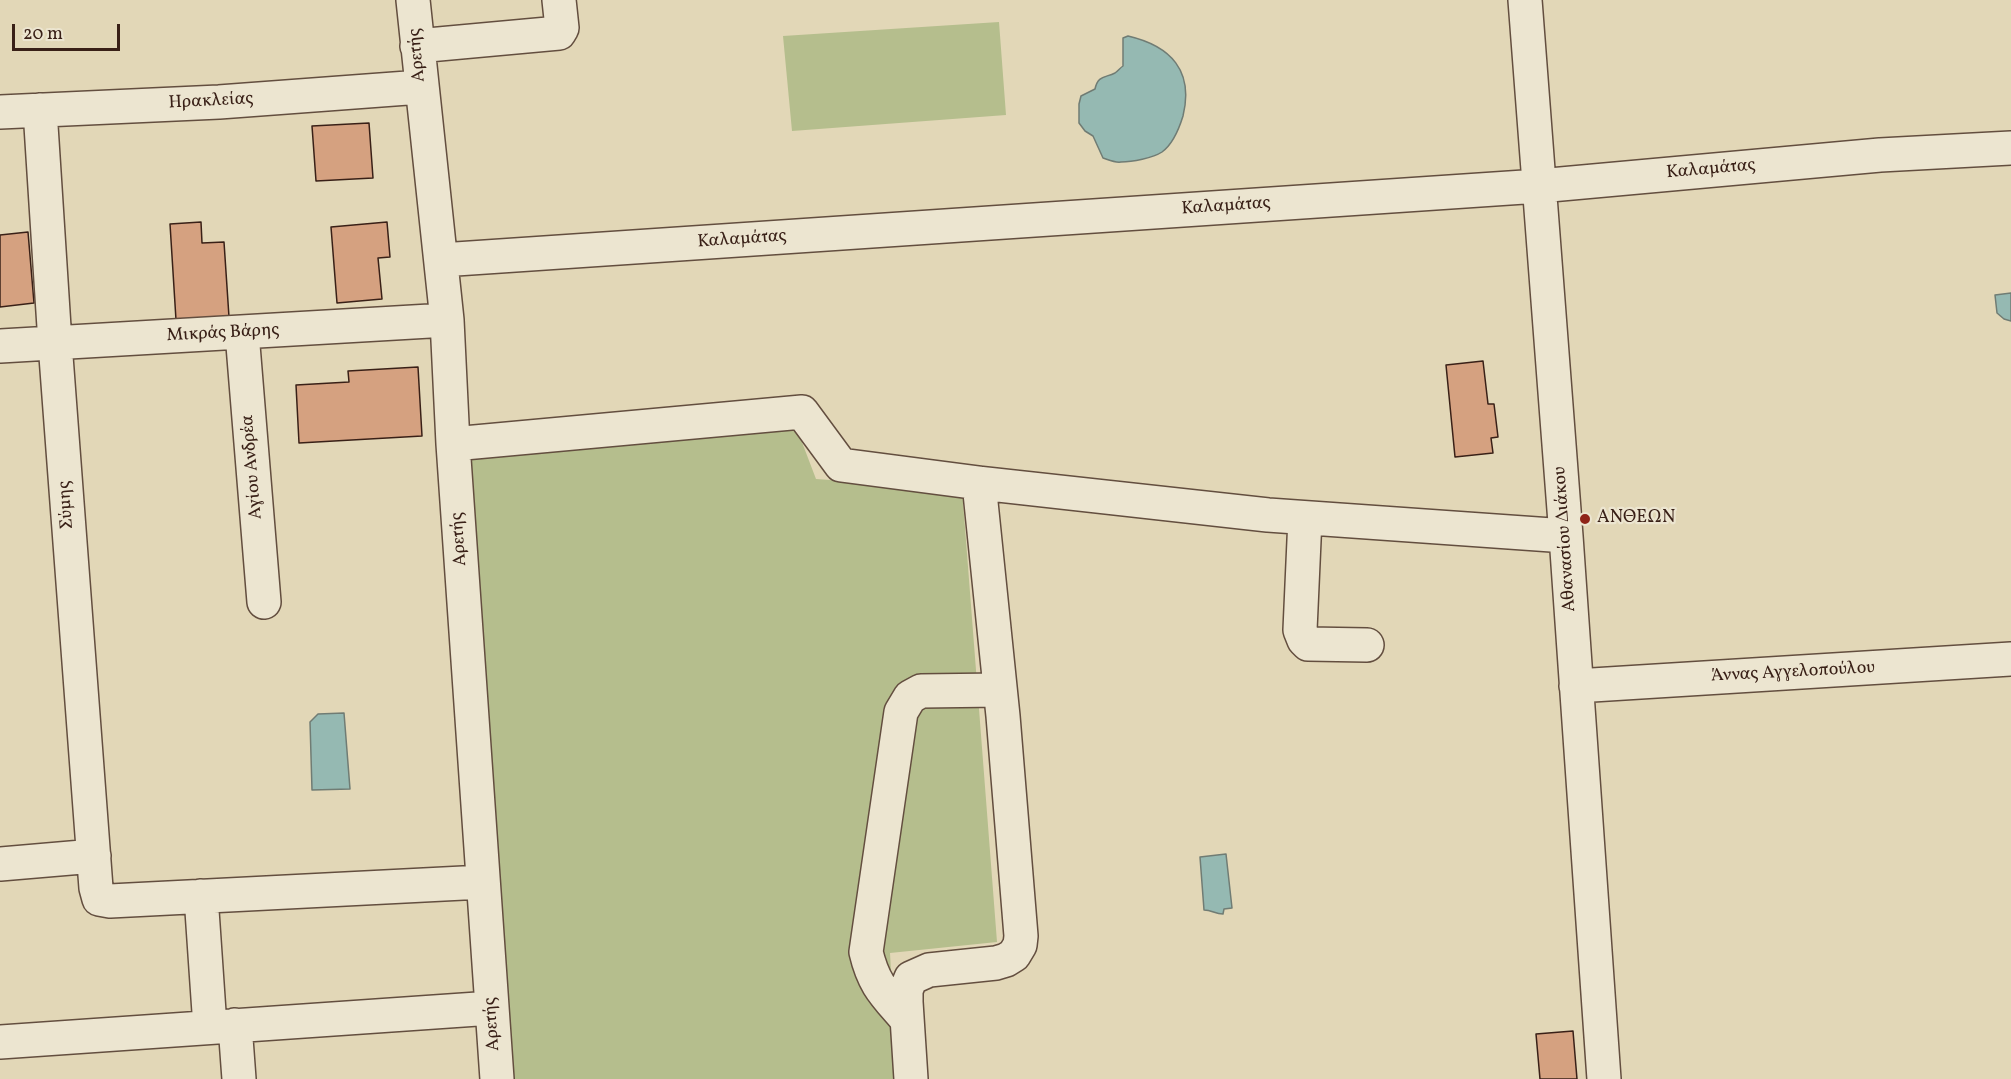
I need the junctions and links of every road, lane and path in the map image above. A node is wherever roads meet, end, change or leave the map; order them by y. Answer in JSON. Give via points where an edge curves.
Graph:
{"nodes":[{"id":1,"x":413,"y":0,"type":"edge"},
{"id":2,"x":559,"y":0,"type":"edge"},
{"id":3,"x":1525,"y":0,"type":"edge"},
{"id":4,"x":417,"y":46,"type":"junction"},
{"id":5,"x":421,"y":87,"type":"junction"},
{"id":6,"x":40,"y":110,"type":"junction"},
{"id":7,"x":0,"y":112,"type":"edge"},
{"id":8,"x":2011,"y":148,"type":"edge"},
{"id":9,"x":1539,"y":186,"type":"junction"},
{"id":10,"x":441,"y":261,"type":"junction"},
{"id":11,"x":447,"y":320,"type":"junction"},
{"id":12,"x":242,"y":333,"type":"junction"},
{"id":13,"x":55,"y":343,"type":"junction"},
{"id":14,"x":0,"y":346,"type":"edge"},
{"id":15,"x":453,"y":444,"type":"junction"},
{"id":16,"x":979,"y":483,"type":"junction"},
{"id":17,"x":1305,"y":518,"type":"junction"},
{"id":18,"x":1566,"y":536,"type":"junction"},
{"id":19,"x":264,"y":602,"type":"dead end"},
{"id":20,"x":1367,"y":645,"type":"dead end"},
{"id":21,"x":2011,"y":659,"type":"edge"},
{"id":22,"x":1576,"y":686,"type":"junction"},
{"id":23,"x":1000,"y":690,"type":"junction"},
{"id":24,"x":94,"y":856,"type":"junction"},
{"id":25,"x":0,"y":864,"type":"edge"},
{"id":26,"x":483,"y":882,"type":"junction"},
{"id":27,"x":201,"y":896,"type":"junction"},
{"id":28,"x":492,"y":1008,"type":"junction"},
{"id":29,"x":907,"y":1020,"type":"junction"},
{"id":30,"x":222,"y":1026,"type":"junction"},
{"id":31,"x":0,"y":1042,"type":"edge"},
{"id":32,"x":239,"y":1079,"type":"edge"},
{"id":33,"x":496,"y":1079,"type":"edge"},
{"id":34,"x":912,"y":1079,"type":"edge"},
{"id":35,"x":1604,"y":1079,"type":"edge"}],
"edges":[{"from":1,"to":4,"type":"street","name":"Αρετής"},
{"from":2,"to":4,"type":"street","via":[[559,33]]},
{"from":3,"to":9,"type":"street","name":"Αθανασίου Διάκου"},
{"from":4,"to":5,"type":"street","name":"Αρετής"},
{"from":5,"to":6,"type":"street","name":"Ηρακλείας"},
{"from":5,"to":10,"type":"street","name":"Αρετής"},
{"from":6,"to":7,"type":"street","name":"Ηρακλείας"},
{"from":6,"to":13,"type":"street","name":"Σύμης"},
{"from":8,"to":9,"type":"street","name":"Καλαμάτας","via":[[1880,155]]},
{"from":9,"to":10,"type":"street","name":"Καλαμάτας"},
{"from":9,"to":18,"type":"street","name":"Αθανασίου Διάκου"},
{"from":10,"to":11,"type":"street","name":"Αρετής"},
{"from":11,"to":12,"type":"street","name":"Μικράς Βάρης"},
{"from":11,"to":15,"type":"street","name":"Αρετής"},
{"from":12,"to":13,"type":"street","name":"Μικράς Βάρης"},
{"from":12,"to":19,"type":"street","name":"Αγίου Ανδρέα"},
{"from":13,"to":14,"type":"street","name":"Μικράς Βάρης"},
{"from":13,"to":24,"type":"street","name":"Σύμης"},
{"from":15,"to":16,"type":"street","via":[[802,412],[841,465]]},
{"from":15,"to":26,"type":"street","name":"Αρετής"},
{"from":16,"to":17,"type":"street"},
{"from":16,"to":23,"type":"street"},
{"from":17,"to":18,"type":"street"},
{"from":17,"to":20,"type":"street","via":[[1300,630],[1304,640],[1308,644]]},
{"from":18,"to":22,"type":"street","name":"Αθανασίου Διάκου"},
{"from":21,"to":22,"type":"street","name":"Άννας Αγγελοπούλου"},
{"from":22,"to":35,"type":"street","name":"Αθανασίου Διάκου"},
{"from":23,"to":29,"type":"street","via":[[1020,945],[1014,955],[996,963],[929,969],[911,978],[906,990]]},
{"from":23,"to":29,"type":"street","via":[[921,691],[910,697],[901,712],[866,952],[878,986]]},
{"from":24,"to":25,"type":"street"},
{"from":24,"to":27,"type":"street","name":"Σύμης","via":[[99,899]]},
{"from":26,"to":27,"type":"street"},
{"from":26,"to":28,"type":"street","name":"Αρετής"},
{"from":27,"to":30,"type":"street"},
{"from":28,"to":30,"type":"street"},
{"from":28,"to":33,"type":"street","name":"Αρετής"},
{"from":29,"to":34,"type":"street"},
{"from":30,"to":31,"type":"street"},
{"from":30,"to":32,"type":"street"}]}
